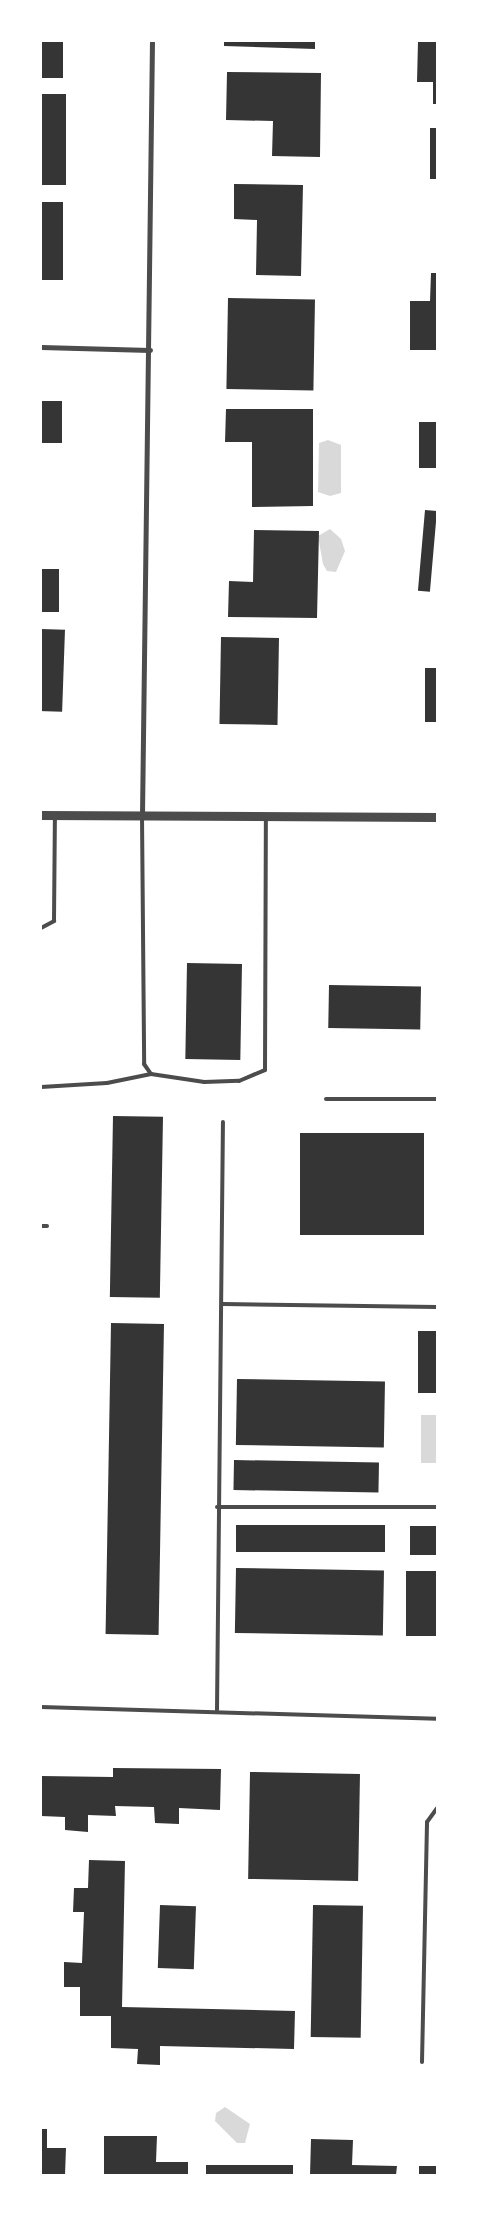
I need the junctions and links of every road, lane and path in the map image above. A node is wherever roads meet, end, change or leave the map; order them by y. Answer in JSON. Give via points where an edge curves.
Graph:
{"nodes":[{"id":1,"x":152,"y":41,"type":"edge"},
{"id":2,"x":41,"y":347,"type":"edge"},
{"id":3,"x":150,"y":350,"type":"junction"},
{"id":4,"x":41,"y":815,"type":"edge"},
{"id":5,"x":55,"y":815,"type":"junction"},
{"id":6,"x":142,"y":815,"type":"junction"},
{"id":7,"x":266,"y":816,"type":"junction"},
{"id":8,"x":437,"y":817,"type":"edge"},
{"id":9,"x":41,"y":928,"type":"edge"},
{"id":10,"x":151,"y":1074,"type":"junction"},
{"id":11,"x":41,"y":1087,"type":"edge"},
{"id":12,"x":326,"y":1099,"type":"dead end"},
{"id":13,"x":437,"y":1099,"type":"edge"},
{"id":14,"x":223,"y":1122,"type":"dead end"},
{"id":15,"x":41,"y":1226,"type":"edge"},
{"id":16,"x":46,"y":1226,"type":"dead end"},
{"id":17,"x":223,"y":1304,"type":"junction"},
{"id":18,"x":437,"y":1307,"type":"edge"},
{"id":19,"x":218,"y":1506,"type":"junction"},
{"id":20,"x":437,"y":1506,"type":"edge"},
{"id":21,"x":41,"y":1707,"type":"edge"},
{"id":22,"x":217,"y":1710,"type":"junction"},
{"id":23,"x":437,"y":1719,"type":"edge"},
{"id":24,"x":437,"y":1808,"type":"edge"},
{"id":25,"x":422,"y":2062,"type":"dead end"}],
"edges":[{"from":1,"to":3,"type":"street"},
{"from":2,"to":3,"type":"street"},
{"from":3,"to":6,"type":"street"},
{"from":4,"to":5,"type":"street"},
{"from":5,"to":6,"type":"street"},
{"from":5,"to":9,"type":"lane","via":[[54,921]]},
{"from":6,"to":7,"type":"street"},
{"from":6,"to":10,"type":"lane","via":[[144,1064]]},
{"from":7,"to":8,"type":"street"},
{"from":7,"to":10,"type":"lane","via":[[265,1070],[239,1081]]},
{"from":10,"to":11,"type":"lane","via":[[107,1084]]},
{"from":12,"to":13,"type":"lane"},
{"from":14,"to":17,"type":"lane"},
{"from":15,"to":16,"type":"lane"},
{"from":17,"to":18,"type":"lane"},
{"from":17,"to":19,"type":"lane"},
{"from":19,"to":20,"type":"lane"},
{"from":19,"to":22,"type":"lane"},
{"from":21,"to":22,"type":"lane"},
{"from":22,"to":23,"type":"lane"},
{"from":24,"to":25,"type":"lane","via":[[427,1822]]}]}
